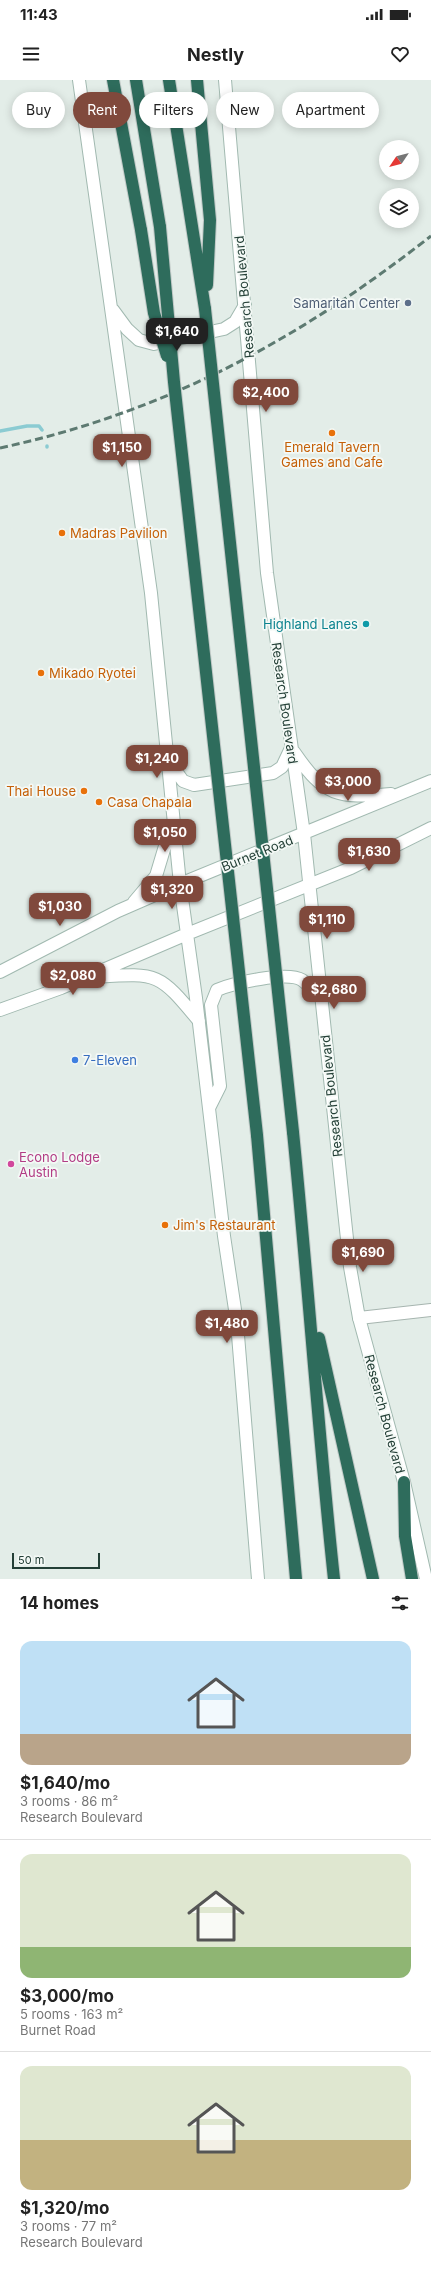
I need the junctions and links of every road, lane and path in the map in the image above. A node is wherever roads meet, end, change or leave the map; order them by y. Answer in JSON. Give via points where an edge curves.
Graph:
{"nodes":[{"id":1,"x":79,"y":80,"type":"edge"},
{"id":2,"x":113,"y":80,"type":"edge"},
{"id":3,"x":136,"y":80,"type":"edge"},
{"id":4,"x":169,"y":80,"type":"edge"},
{"id":5,"x":197,"y":80,"type":"edge"},
{"id":6,"x":225,"y":80,"type":"edge"},
{"id":7,"x":245,"y":306,"type":"junction"},
{"id":8,"x":111,"y":308,"type":"junction"},
{"id":9,"x":205,"y":309,"type":"junction"},
{"id":10,"x":174,"y":382,"type":"junction"},
{"id":11,"x":291,"y":748,"type":"junction"},
{"id":12,"x":168,"y":759,"type":"junction"},
{"id":13,"x":431,"y":781,"type":"edge"},
{"id":14,"x":402,"y":793,"type":"junction"},
{"id":15,"x":173,"y":820,"type":"junction"},
{"id":16,"x":431,"y":828,"type":"edge"},
{"id":17,"x":304,"y":834,"type":"junction"},
{"id":18,"x":180,"y":884,"type":"junction"},
{"id":19,"x":310,"y":885,"type":"junction"},
{"id":20,"x":131,"y":906,"type":"junction"},
{"id":21,"x":187,"y":934,"type":"junction"},
{"id":22,"x":0,"y":972,"type":"edge"},
{"id":23,"x":86,"y":977,"type":"junction"},
{"id":24,"x":321,"y":997,"type":"junction"},
{"id":25,"x":0,"y":1010,"type":"edge"},
{"id":26,"x":199,"y":1021,"type":"junction"},
{"id":27,"x":209,"y":1108,"type":"junction"},
{"id":28,"x":311,"y":1304,"type":"junction"},
{"id":29,"x":431,"y":1310,"type":"edge"},
{"id":30,"x":359,"y":1318,"type":"junction"},
{"id":31,"x":404,"y":1482,"type":"junction"},
{"id":32,"x":258,"y":1579,"type":"edge"},
{"id":33,"x":296,"y":1579,"type":"edge"},
{"id":34,"x":334,"y":1579,"type":"edge"},
{"id":35,"x":373,"y":1579,"type":"edge"},
{"id":36,"x":412,"y":1579,"type":"edge"},
{"id":37,"x":426,"y":1579,"type":"edge"}],
"edges":[{"from":1,"to":8,"type":"main road"},
{"from":2,"to":10,"type":"highway","bridge":true,"via":[[154,313]]},
{"from":3,"to":10,"type":"highway","bridge":true,"via":[[160,228]]},
{"from":4,"to":9,"type":"highway"},
{"from":5,"to":9,"type":"highway","via":[[210,220]]},
{"from":6,"to":7,"type":"main road","name":"Research Boulevard"},
{"from":7,"to":8,"type":"main road","via":[[235,322],[224,329],[154,344],[135,337]]},
{"from":7,"to":11,"type":"main road","name":"Research Boulevard","via":[[267,573]]},
{"from":8,"to":12,"type":"main road","via":[[151,593]]},
{"from":9,"to":28,"type":"highway","bridge":true},
{"from":10,"to":33,"type":"highway","bridge":true,"via":[[257,1135]]},
{"from":11,"to":12,"type":"main road","via":[[282,768],[273,773],[194,785],[183,781]]},
{"from":11,"to":14,"type":"main road","via":[[308,772],[329,791],[355,797]]},
{"from":11,"to":17,"type":"main road","name":"Research Boulevard"},
{"from":12,"to":15,"type":"main road"},
{"from":13,"to":14,"type":"main road","name":"Burnet Road"},
{"from":14,"to":17,"type":"main road","name":"Burnet Road"},
{"from":15,"to":18,"type":"main road"},
{"from":15,"to":20,"type":"main road","via":[[156,876]]},
{"from":16,"to":19,"type":"main road","via":[[351,868]]},
{"from":17,"to":18,"type":"main road","name":"Burnet Road"},
{"from":17,"to":19,"type":"main road","name":"Research Boulevard"},
{"from":18,"to":20,"type":"main road","name":"Burnet Road"},
{"from":18,"to":21,"type":"main road"},
{"from":19,"to":21,"type":"main road"},
{"from":19,"to":24,"type":"main road","name":"Research Boulevard"},
{"from":20,"to":22,"type":"main road","name":"Burnet Road"},
{"from":21,"to":23,"type":"main road"},
{"from":21,"to":26,"type":"main road"},
{"from":23,"to":25,"type":"main road"},
{"from":23,"to":26,"type":"main road","via":[[142,974],[158,979],[172,988]]},
{"from":24,"to":27,"type":"main road","via":[[302,980],[285,977],[229,985],[217,990],[210,1005],[220,1086]]},
{"from":24,"to":30,"type":"main road","name":"Research Boulevard","via":[[344,1221]]},
{"from":26,"to":27,"type":"main road"},
{"from":27,"to":32,"type":"main road","via":[[237,1323]]},
{"from":28,"to":34,"type":"highway"},
{"from":28,"to":35,"type":"highway"},
{"from":29,"to":30,"type":"main road"},
{"from":30,"to":31,"type":"main road","name":"Research Boulevard"},
{"from":31,"to":36,"type":"highway","via":[[405,1536]]},
{"from":31,"to":37,"type":"main road","name":"Research Boulevard"}]}
